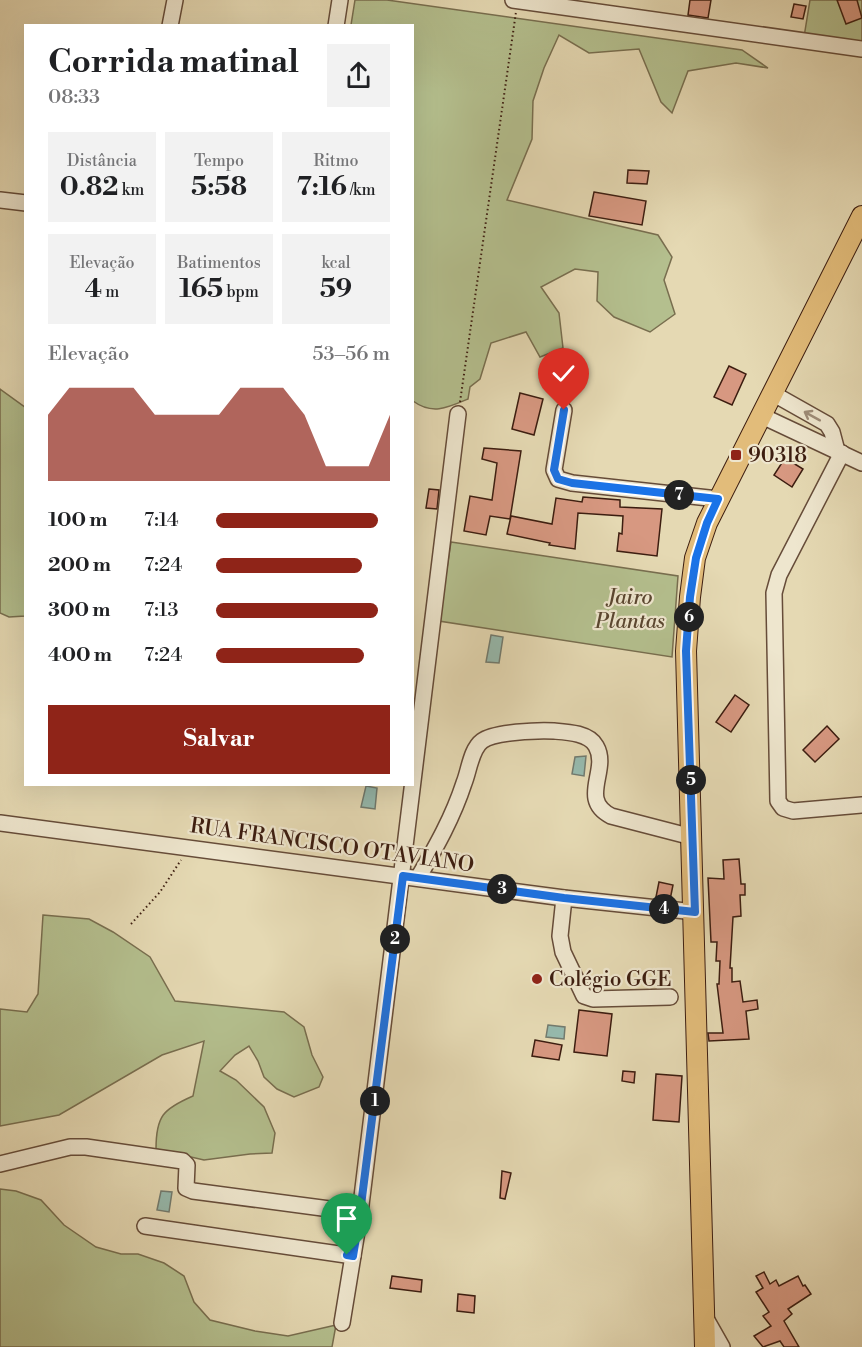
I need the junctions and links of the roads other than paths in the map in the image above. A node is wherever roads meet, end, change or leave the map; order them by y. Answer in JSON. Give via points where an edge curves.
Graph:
{"nodes":[{"id":1,"x":176,"y":0,"type":"edge"},
{"id":2,"x":340,"y":0,"type":"edge"},
{"id":3,"x":513,"y":0,"type":"edge"},
{"id":4,"x":518,"y":1,"type":"edge"},
{"id":5,"x":170,"y":24,"type":"edge"},
{"id":6,"x":336,"y":24,"type":"edge"},
{"id":7,"x":862,"y":49,"type":"edge"},
{"id":8,"x":0,"y":200,"type":"edge"},
{"id":9,"x":24,"y":203,"type":"edge"},
{"id":10,"x":862,"y":216,"type":"edge"},
{"id":11,"x":772,"y":393,"type":"junction"},
{"id":12,"x":564,"y":410,"type":"dead end"},
{"id":13,"x":458,"y":414,"type":"road end"},
{"id":14,"x":760,"y":415,"type":"junction"},
{"id":15,"x":839,"y":452,"type":"junction"},
{"id":16,"x":862,"y":463,"type":"edge"},
{"id":17,"x":718,"y":499,"type":"junction"},
{"id":18,"x":414,"y":784,"type":"edge"},
{"id":19,"x":414,"y":786,"type":"edge"},
{"id":20,"x":862,"y":806,"type":"edge"},
{"id":21,"x":0,"y":824,"type":"edge"},
{"id":22,"x":692,"y":837,"type":"junction"},
{"id":23,"x":403,"y":876,"type":"junction"},
{"id":24,"x":418,"y":878,"type":"junction"},
{"id":25,"x":564,"y":898,"type":"junction"},
{"id":26,"x":695,"y":912,"type":"junction"},
{"id":27,"x":695,"y":997,"type":"junction"},
{"id":28,"x":0,"y":1164,"type":"edge"},
{"id":29,"x":360,"y":1213,"type":"junction"},
{"id":30,"x":145,"y":1226,"type":"dead end"},
{"id":31,"x":353,"y":1256,"type":"junction"},
{"id":32,"x":705,"y":1317,"type":"junction"},
{"id":33,"x":342,"y":1323,"type":"dead end"},
{"id":34,"x":705,"y":1347,"type":"edge"},
{"id":35,"x":722,"y":1347,"type":"edge"}],
"edges":[{"from":1,"to":5,"type":"street"},
{"from":2,"to":6,"type":"street"},
{"from":3,"to":4,"type":"street"},
{"from":4,"to":7,"type":"street"},
{"from":8,"to":9,"type":"street"},
{"from":10,"to":11,"type":"main road"},
{"from":11,"to":14,"type":"main road"},
{"from":15,"to":11,"type":"street","one_way":true,"via":[[827,424]]},
{"from":12,"to":17,"type":"street","via":[[554,470],[558,479]]},
{"from":13,"to":18,"type":"street"},
{"from":14,"to":15,"type":"street"},
{"from":14,"to":17,"type":"main road"},
{"from":15,"to":16,"type":"street"},
{"from":15,"to":20,"type":"street","via":[[775,584],[778,801],[779,806],[793,811]]},
{"from":17,"to":22,"type":"main road","via":[[696,558],[690,597],[686,651]]},
{"from":19,"to":23,"type":"street"},
{"from":21,"to":23,"type":"street","name":"RUA FRANCISCO OTAVIANO"},
{"from":22,"to":24,"type":"street","via":[[600,811],[596,804],[598,754],[590,739],[560,731],[514,733],[482,741],[475,749],[456,809]]},
{"from":22,"to":26,"type":"main road"},
{"from":23,"to":24,"type":"street","name":"RUA FRANCISCO OTAVIANO"},
{"from":23,"to":29,"type":"street"},
{"from":24,"to":25,"type":"street","name":"RUA FRANCISCO OTAVIANO"},
{"from":25,"to":26,"type":"street","name":"RUA FRANCISCO OTAVIANO"},
{"from":25,"to":27,"type":"street","via":[[560,936],[563,951],[584,996]]},
{"from":26,"to":27,"type":"main road"},
{"from":27,"to":32,"type":"main road"},
{"from":28,"to":29,"type":"street","via":[[70,1147],[86,1147],[183,1161],[187,1165],[186,1188],[193,1191]]},
{"from":29,"to":31,"type":"street"},
{"from":30,"to":31,"type":"street"},
{"from":31,"to":33,"type":"street"},
{"from":32,"to":34,"type":"main road"},
{"from":32,"to":35,"type":"street"}]}
